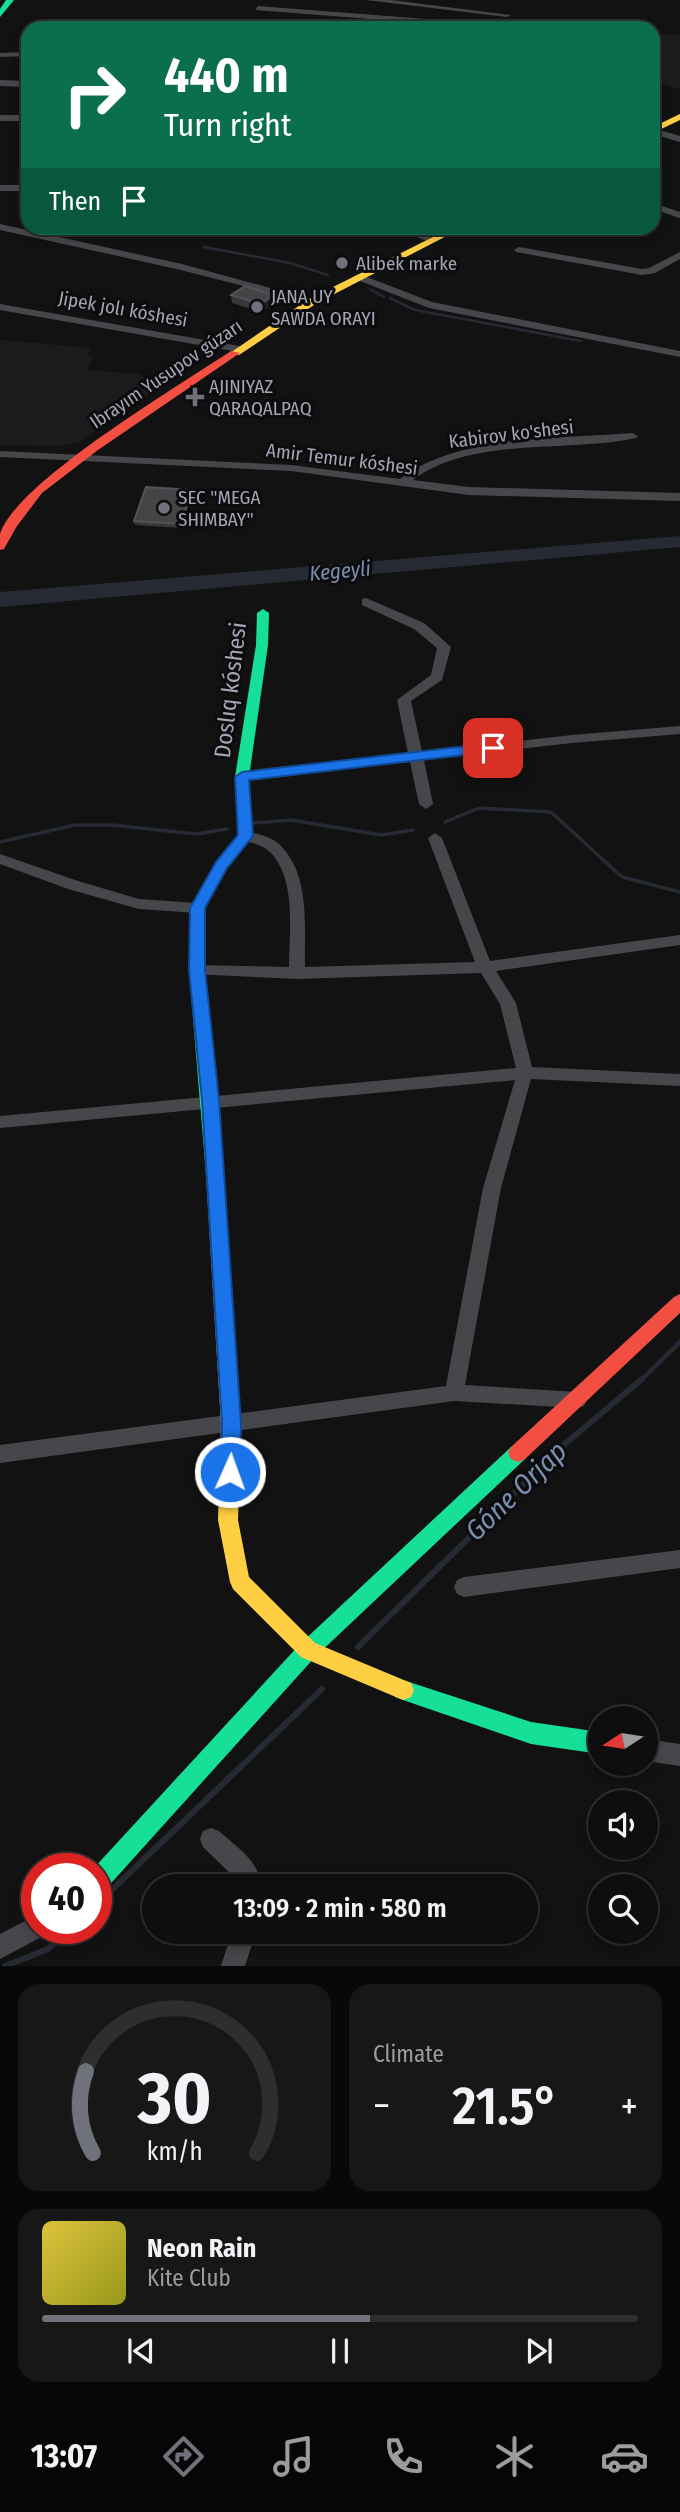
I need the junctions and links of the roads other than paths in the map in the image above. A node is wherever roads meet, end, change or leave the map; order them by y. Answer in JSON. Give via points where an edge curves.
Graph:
{"nodes":[{"id":1,"x":10,"y":0,"type":"edge"},
{"id":2,"x":294,"y":0,"type":"edge"},
{"id":3,"x":370,"y":0,"type":"edge"},
{"id":4,"x":509,"y":0,"type":"edge"},
{"id":5,"x":258,"y":8,"type":"dead end"},
{"id":6,"x":282,"y":8,"type":"junction"},
{"id":7,"x":0,"y":15,"type":"edge"},
{"id":8,"x":507,"y":15,"type":"junction"},
{"id":9,"x":426,"y":21,"type":"edge"},
{"id":10,"x":506,"y":21,"type":"edge"},
{"id":11,"x":0,"y":54,"type":"edge"},
{"id":12,"x":21,"y":54,"type":"edge"},
{"id":13,"x":0,"y":83,"type":"edge"},
{"id":14,"x":21,"y":83,"type":"edge"},
{"id":15,"x":680,"y":117,"type":"edge"},
{"id":16,"x":0,"y":118,"type":"edge"},
{"id":17,"x":21,"y":118,"type":"edge"},
{"id":18,"x":660,"y":127,"type":"edge"},
{"id":19,"x":660,"y":132,"type":"edge"},
{"id":20,"x":680,"y":139,"type":"edge"},
{"id":21,"x":0,"y":188,"type":"edge"},
{"id":22,"x":21,"y":188,"type":"edge"},
{"id":23,"x":660,"y":208,"type":"edge"},
{"id":24,"x":680,"y":215,"type":"edge"},
{"id":25,"x":0,"y":227,"type":"edge"},
{"id":26,"x":21,"y":231,"type":"edge"},
{"id":27,"x":38,"y":235,"type":"edge"},
{"id":28,"x":418,"y":235,"type":"edge"},
{"id":29,"x":442,"y":235,"type":"edge"},
{"id":30,"x":432,"y":240,"type":"junction"},
{"id":31,"x":519,"y":250,"type":"dead end"},
{"id":32,"x":680,"y":255,"type":"edge"},
{"id":33,"x":359,"y":277,"type":"junction"},
{"id":34,"x":313,"y":301,"type":"junction"},
{"id":35,"x":0,"y":307,"type":"edge"},
{"id":36,"x":239,"y":349,"type":"junction"},
{"id":37,"x":680,"y":354,"type":"edge"},
{"id":38,"x":632,"y":436,"type":"dead end"},
{"id":39,"x":0,"y":454,"type":"edge"},
{"id":40,"x":82,"y":457,"type":"junction"},
{"id":41,"x":402,"y":483,"type":"junction"},
{"id":42,"x":680,"y":497,"type":"edge"},
{"id":43,"x":0,"y":546,"type":"edge"},
{"id":44,"x":366,"y":602,"type":"dead end"},
{"id":45,"x":263,"y":613,"type":"dead end"},
{"id":46,"x":680,"y":730,"type":"edge"},
{"id":47,"x":415,"y":757,"type":"junction"},
{"id":48,"x":242,"y":777,"type":"junction"},
{"id":49,"x":426,"y":804,"type":"dead end"},
{"id":50,"x":246,"y":836,"type":"junction"},
{"id":51,"x":435,"y":838,"type":"dead end"},
{"id":52,"x":0,"y":859,"type":"edge"},
{"id":53,"x":197,"y":908,"type":"junction"},
{"id":54,"x":680,"y":940,"type":"edge"},
{"id":55,"x":485,"y":967,"type":"junction"},
{"id":56,"x":197,"y":970,"type":"junction"},
{"id":57,"x":298,"y":973,"type":"junction"},
{"id":58,"x":525,"y":1073,"type":"junction"},
{"id":59,"x":680,"y":1080,"type":"edge"},
{"id":60,"x":210,"y":1100,"type":"junction"},
{"id":61,"x":0,"y":1122,"type":"edge"},
{"id":62,"x":680,"y":1303,"type":"edge"},
{"id":63,"x":454,"y":1393,"type":"junction"},
{"id":64,"x":577,"y":1400,"type":"junction"},
{"id":65,"x":232,"y":1424,"type":"junction"},
{"id":66,"x":0,"y":1454,"type":"edge"},
{"id":67,"x":680,"y":1559,"type":"edge"},
{"id":68,"x":464,"y":1587,"type":"dead end"},
{"id":69,"x":308,"y":1650,"type":"junction"},
{"id":70,"x":588,"y":1741,"type":"edge"},
{"id":71,"x":658,"y":1752,"type":"edge"},
{"id":72,"x":680,"y":1755,"type":"edge"},
{"id":73,"x":211,"y":1839,"type":"dead end"},
{"id":74,"x":112,"y":1865,"type":"edge"},
{"id":75,"x":248,"y":1874,"type":"edge"},
{"id":76,"x":21,"y":1936,"type":"edge"},
{"id":77,"x":240,"y":1944,"type":"edge"},
{"id":78,"x":0,"y":1947,"type":"edge"},
{"id":79,"x":233,"y":1966,"type":"edge"}],
"edges":[{"from":1,"to":7,"type":"street"},
{"from":2,"to":6,"type":"street"},
{"from":3,"to":8,"type":"street"},
{"from":4,"to":8,"type":"street","via":[[503,10]]},
{"from":5,"to":6,"type":"street"},
{"from":6,"to":9,"type":"street"},
{"from":8,"to":10,"type":"street"},
{"from":11,"to":12,"type":"street"},
{"from":13,"to":14,"type":"street"},
{"from":15,"to":18,"type":"street"},
{"from":16,"to":17,"type":"street"},
{"from":19,"to":20,"type":"street"},
{"from":21,"to":22,"type":"street"},
{"from":23,"to":24,"type":"street"},
{"from":25,"to":26,"type":"street"},
{"from":27,"to":34,"type":"street"},
{"from":28,"to":30,"type":"street"},
{"from":29,"to":30,"type":"street","name":"Ibrayım Yusupov gúzarı"},
{"from":30,"to":33,"type":"street","name":"Ibrayım Yusupov gúzarı"},
{"from":31,"to":32,"type":"street","via":[[642,272]]},
{"from":33,"to":34,"type":"street","name":"Ibrayım Yusupov gúzarı"},
{"from":33,"to":37,"type":"street","via":[[429,305]]},
{"from":34,"to":36,"type":"street","name":"Ibrayım Yusupov gúzarı"},
{"from":35,"to":36,"type":"street","name":"Jipek jolı kóshesi"},
{"from":36,"to":40,"type":"street","name":"Ibrayım Yusupov gúzarı"},
{"from":38,"to":41,"type":"street","name":"Kabirov ko'shesi","via":[[502,448],[444,459],[411,472]]},
{"from":39,"to":40,"type":"street","name":"Amir Temur kóshesi"},
{"from":40,"to":41,"type":"street","name":"Amir Temur kóshesi","via":[[291,468]]},
{"from":40,"to":43,"type":"street","name":"Ibrayım Yusupov gúzarı","via":[[38,491],[10,525]]},
{"from":41,"to":42,"type":"street","name":"Amir Temur kóshesi","via":[[468,491]]},
{"from":44,"to":47,"type":"street","via":[[419,626],[444,647],[437,677],[404,700]]},
{"from":45,"to":48,"type":"street","name":"Doslıq kóshesi"},
{"from":46,"to":47,"type":"street"},
{"from":47,"to":48,"type":"street"},
{"from":47,"to":49,"type":"street"},
{"from":48,"to":50,"type":"street","name":"Doslıq kóshesi"},
{"from":50,"to":53,"type":"street","via":[[221,866]]},
{"from":50,"to":57,"type":"street","via":[[274,847],[286,864],[294,899]]},
{"from":51,"to":55,"type":"street"},
{"from":52,"to":53,"type":"street","via":[[139,904]]},
{"from":53,"to":56,"type":"street"},
{"from":54,"to":55,"type":"street"},
{"from":55,"to":57,"type":"street"},
{"from":55,"to":58,"type":"street","via":[[508,1003]]},
{"from":56,"to":57,"type":"street"},
{"from":56,"to":60,"type":"street"},
{"from":58,"to":59,"type":"street"},
{"from":58,"to":60,"type":"street"},
{"from":58,"to":63,"type":"street","via":[[492,1188]]},
{"from":60,"to":61,"type":"street"},
{"from":60,"to":65,"type":"street"},
{"from":62,"to":64,"type":"street"},
{"from":63,"to":64,"type":"street"},
{"from":63,"to":65,"type":"street"},
{"from":64,"to":69,"type":"street"},
{"from":65,"to":66,"type":"street"},
{"from":65,"to":69,"type":"street","via":[[228,1520],[240,1582]]},
{"from":67,"to":68,"type":"street"},
{"from":69,"to":70,"type":"street","via":[[378,1682],[531,1733]]},
{"from":69,"to":74,"type":"street"},
{"from":71,"to":72,"type":"street"},
{"from":73,"to":75,"type":"street"},
{"from":76,"to":78,"type":"street"},
{"from":77,"to":79,"type":"street"}]}
